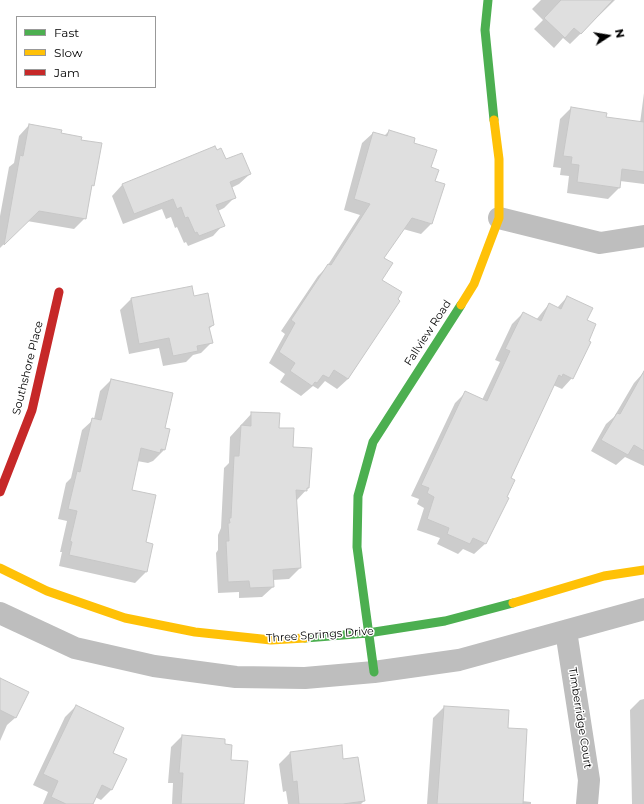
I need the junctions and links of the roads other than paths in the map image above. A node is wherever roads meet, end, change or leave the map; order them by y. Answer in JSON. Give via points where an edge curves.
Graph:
{"nodes":[{"id":1,"x":488,"y":0,"type":"edge"},
{"id":2,"x":499,"y":218,"type":"junction"},
{"id":3,"x":644,"y":236,"type":"edge"},
{"id":4,"x":59,"y":292,"type":"dead end"},
{"id":5,"x":0,"y":492,"type":"edge"},
{"id":6,"x":0,"y":568,"type":"edge"},
{"id":7,"x":644,"y":570,"type":"edge"},
{"id":8,"x":644,"y":609,"type":"edge"},
{"id":9,"x":0,"y":613,"type":"edge"},
{"id":10,"x":566,"y":632,"type":"junction"},
{"id":11,"x":368,"y":633,"type":"junction"},
{"id":12,"x":374,"y":672,"type":"junction"},
{"id":13,"x":587,"y":804,"type":"edge"}],
"edges":[{"from":1,"to":2,"type":"street","name":"Fallview Road","via":[[486,30],[499,159]]},
{"from":2,"to":3,"type":"street","via":[[600,243]]},
{"from":2,"to":11,"type":"street","name":"Fallview Road","via":[[474,284],[372,442],[358,496],[357,547]]},
{"from":4,"to":5,"type":"street","name":"Southshore Place","via":[[32,410]]},
{"from":6,"to":11,"type":"street","name":"Three Springs Drive","via":[[47,591],[125,618],[195,632],[271,640]]},
{"from":7,"to":11,"type":"street","name":"Three Springs Drive","via":[[604,576],[445,621]]},
{"from":8,"to":10,"type":"street"},
{"from":9,"to":12,"type":"street","via":[[75,648],[154,666],[236,677],[305,678]]},
{"from":10,"to":12,"type":"street","via":[[459,660]]},
{"from":10,"to":13,"type":"street","name":"Timberridge Court","via":[[589,780]]},
{"from":11,"to":12,"type":"street","name":"Fallview Road"}]}
